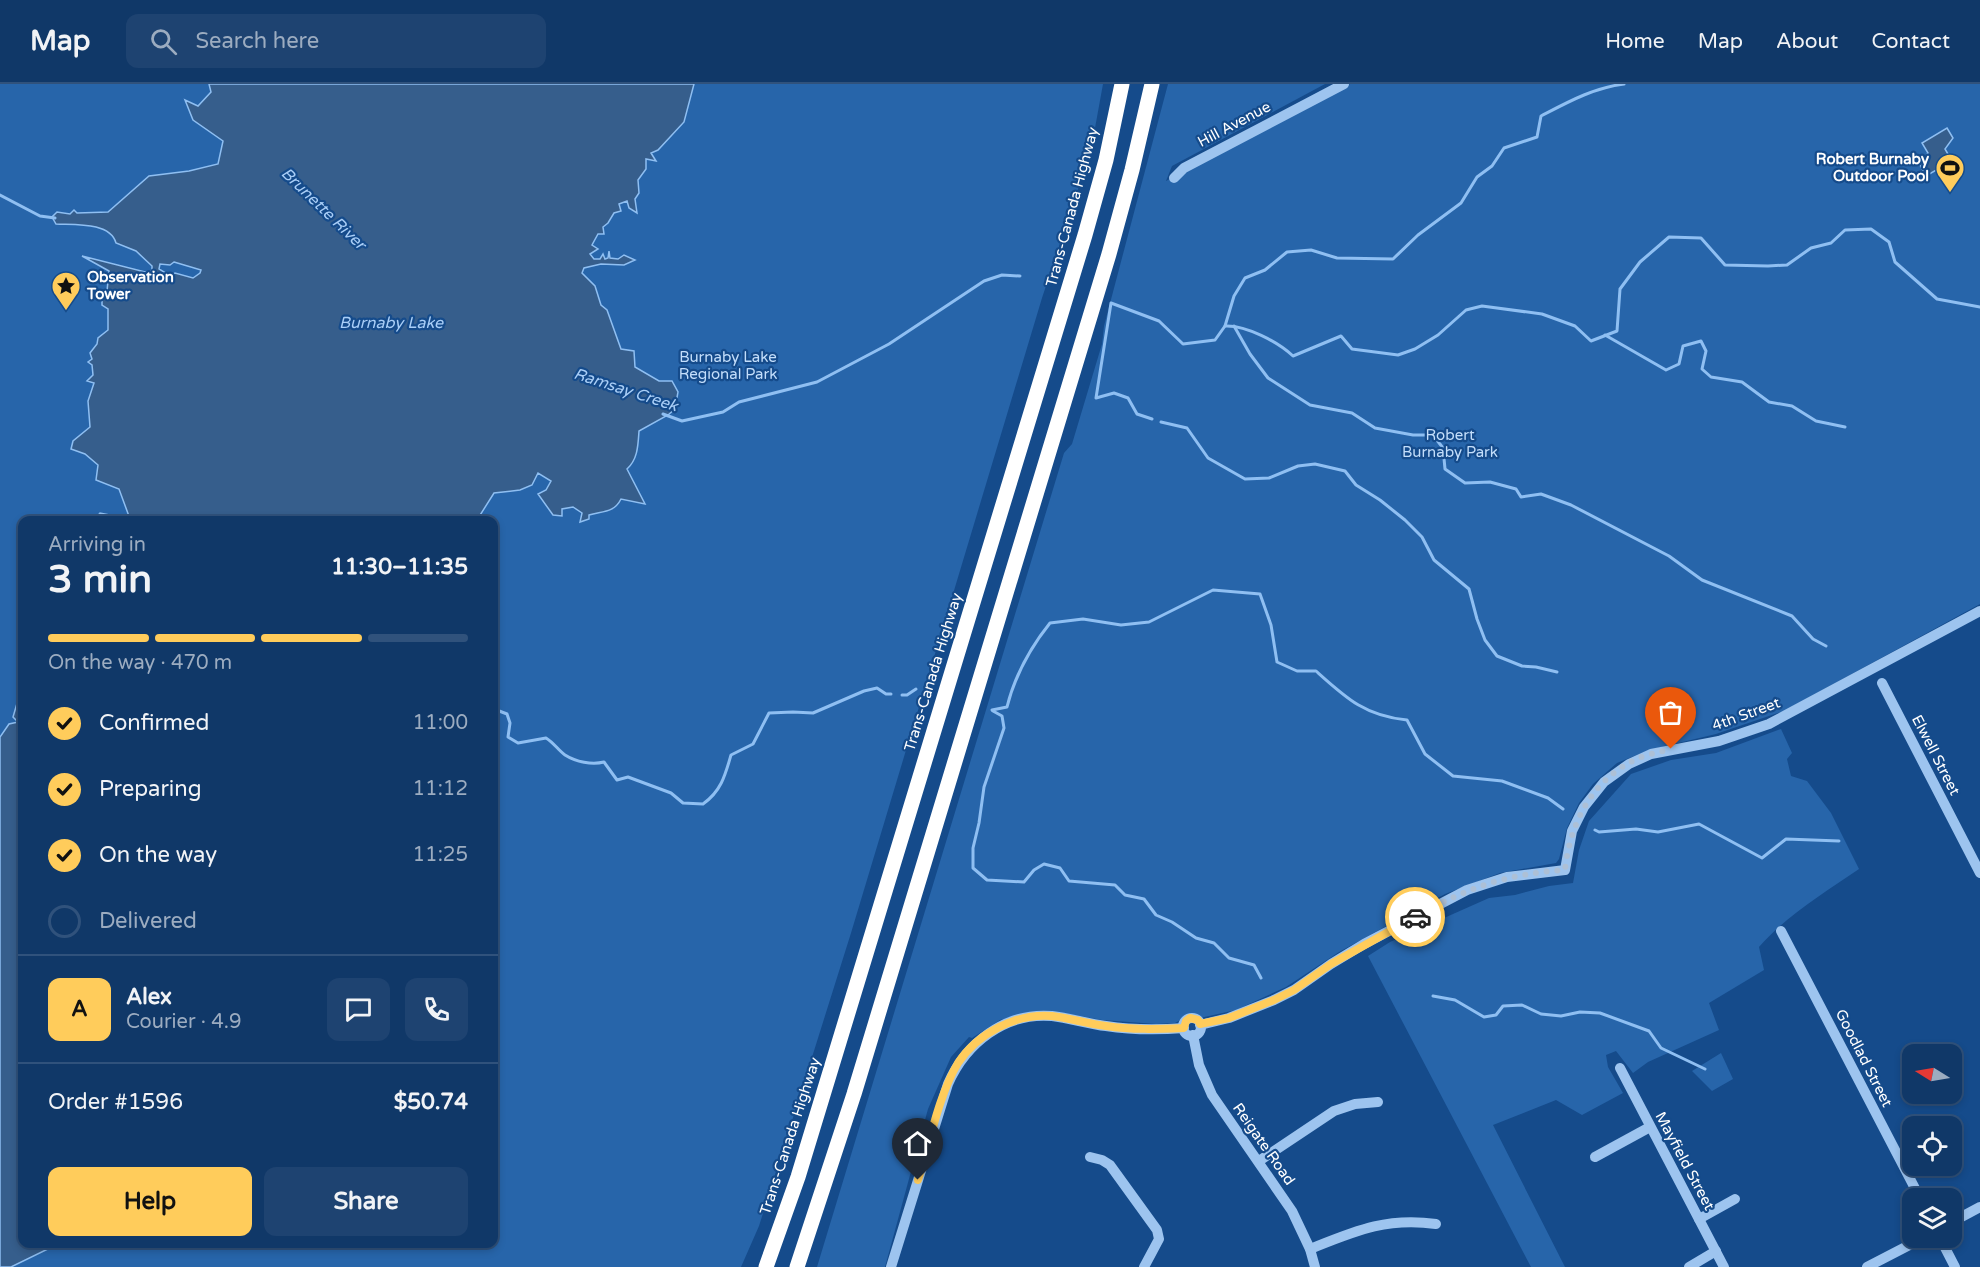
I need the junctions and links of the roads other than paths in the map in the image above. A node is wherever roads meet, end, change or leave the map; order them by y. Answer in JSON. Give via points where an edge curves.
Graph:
{"nodes":[{"id":1,"x":1122,"y":84,"type":"edge"},
{"id":2,"x":1152,"y":84,"type":"edge"},
{"id":3,"x":1344,"y":84,"type":"edge"},
{"id":4,"x":1174,"y":178,"type":"dead end"},
{"id":5,"x":1980,"y":611,"type":"edge"},
{"id":6,"x":1882,"y":683,"type":"dead end"},
{"id":7,"x":1980,"y":873,"type":"edge"},
{"id":8,"x":1781,"y":931,"type":"dead end"},
{"id":9,"x":1200,"y":1024,"type":"junction"},
{"id":10,"x":1184,"y":1028,"type":"junction"},
{"id":11,"x":1193,"y":1035,"type":"junction"},
{"id":12,"x":1620,"y":1068,"type":"dead end"},
{"id":13,"x":1378,"y":1102,"type":"dead end"},
{"id":14,"x":1650,"y":1127,"type":"junction"},
{"id":15,"x":1090,"y":1157,"type":"dead end"},
{"id":16,"x":1595,"y":1157,"type":"dead end"},
{"id":17,"x":1258,"y":1161,"type":"junction"},
{"id":18,"x":1915,"y":1188,"type":"edge"},
{"id":19,"x":1736,"y":1199,"type":"dead end"},
{"id":20,"x":1980,"y":1207,"type":"edge"},
{"id":21,"x":1962,"y":1217,"type":"edge"},
{"id":22,"x":1699,"y":1219,"type":"junction"},
{"id":23,"x":1436,"y":1224,"type":"dead end"},
{"id":24,"x":1904,"y":1248,"type":"edge"},
{"id":25,"x":1945,"y":1248,"type":"edge"},
{"id":26,"x":1310,"y":1249,"type":"junction"},
{"id":27,"x":1716,"y":1251,"type":"junction"},
{"id":28,"x":766,"y":1267,"type":"edge"},
{"id":29,"x":797,"y":1267,"type":"edge"},
{"id":30,"x":891,"y":1267,"type":"edge"},
{"id":31,"x":1144,"y":1267,"type":"edge"},
{"id":32,"x":1315,"y":1267,"type":"edge"},
{"id":33,"x":1689,"y":1267,"type":"edge"},
{"id":34,"x":1724,"y":1267,"type":"edge"},
{"id":35,"x":1867,"y":1267,"type":"edge"},
{"id":36,"x":1955,"y":1267,"type":"edge"}],
"edges":[{"from":1,"to":28,"type":"highway","name":"Trans-Canada Highway","via":[[1085,235],[798,1177]]},
{"from":2,"to":29,"type":"highway","via":[[1109,254],[851,1105]]},
{"from":3,"to":4,"type":"street","name":"Hill Avenue","via":[[1184,168]]},
{"from":5,"to":9,"type":"street","name":"4th Street","via":[[1769,724],[1719,741],[1651,754],[1629,764],[1604,783],[1584,807],[1572,831],[1565,870],[1507,877],[1467,890],[1356,949],[1294,990],[1229,1018]]},
{"from":6,"to":7,"type":"street","name":"Elwell Street"},
{"from":8,"to":18,"type":"street","name":"Goodlad Street"},
{"from":9,"to":10,"type":"street","via":[[1190,1018]]},
{"from":9,"to":11,"type":"street","via":[[1199,1032]]},
{"from":10,"to":11,"type":"street"},
{"from":10,"to":30,"type":"street","via":[[1123,1028],[1044,1016],[1003,1025],[981,1039],[958,1063],[948,1084]]},
{"from":11,"to":17,"type":"street","name":"Reigate Road","via":[[1199,1065],[1212,1095]]},
{"from":12,"to":14,"type":"street","name":"Mayfield Street"},
{"from":13,"to":17,"type":"street","via":[[1334,1111]]},
{"from":14,"to":16,"type":"street"},
{"from":14,"to":22,"type":"street","name":"Mayfield Street"},
{"from":15,"to":31,"type":"street","via":[[1110,1165],[1157,1230],[1160,1239]]},
{"from":17,"to":26,"type":"street","name":"Reigate Road","via":[[1292,1212]]},
{"from":19,"to":22,"type":"street"},
{"from":20,"to":21,"type":"street"},
{"from":22,"to":27,"type":"street","name":"Mayfield Street"},
{"from":23,"to":26,"type":"street","via":[[1380,1224]]},
{"from":24,"to":35,"type":"street"},
{"from":25,"to":36,"type":"street"},
{"from":26,"to":32,"type":"street","name":"Reigate Road"},
{"from":27,"to":33,"type":"street"},
{"from":27,"to":34,"type":"street","name":"Mayfield Street"}]}
